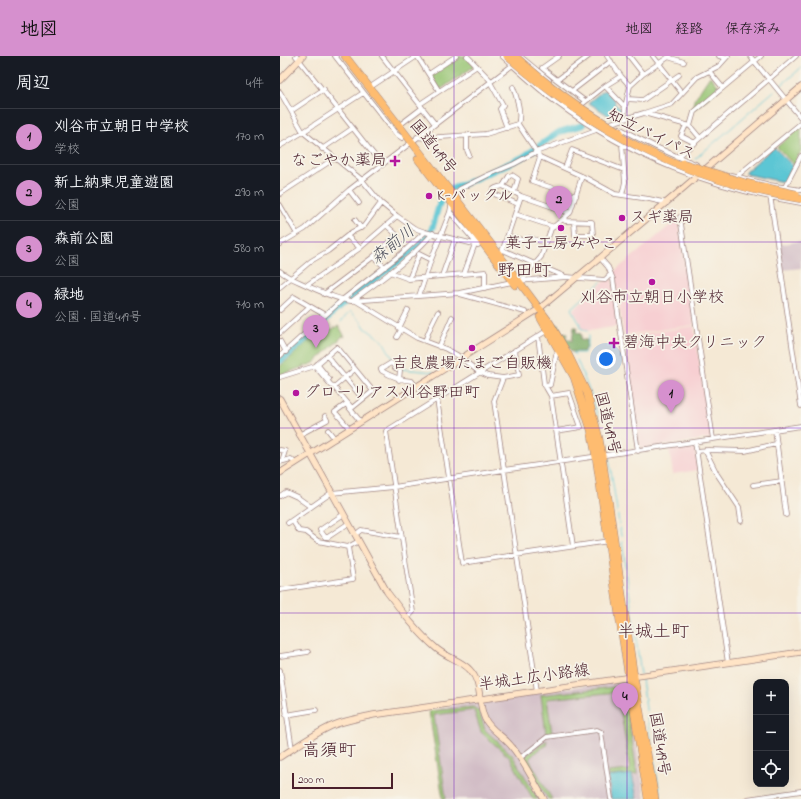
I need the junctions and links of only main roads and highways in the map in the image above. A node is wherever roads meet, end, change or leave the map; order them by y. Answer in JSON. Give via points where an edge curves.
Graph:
{"nodes":[{"id":1,"x":338,"y":56,"type":"edge"},
{"id":2,"x":345,"y":56,"type":"edge"},
{"id":3,"x":507,"y":56,"type":"edge"},
{"id":4,"x":521,"y":56,"type":"edge"},
{"id":5,"x":404,"y":137,"type":"junction"},
{"id":6,"x":409,"y":144,"type":"junction"},
{"id":7,"x":801,"y":194,"type":"edge"},
{"id":8,"x":451,"y":195,"type":"junction"},
{"id":9,"x":801,"y":199,"type":"edge"},
{"id":10,"x":517,"y":281,"type":"junction"},
{"id":11,"x":538,"y":310,"type":"junction"},
{"id":12,"x":599,"y":457,"type":"junction"},
{"id":13,"x":636,"y":677,"type":"junction"},
{"id":14,"x":648,"y":799,"type":"edge"},
{"id":15,"x":654,"y":799,"type":"edge"}],
"edges":[{"from":1,"to":5,"type":"highway","name":"国道419号"},
{"from":2,"to":5,"type":"highway","name":"国道419号"},
{"from":3,"to":9,"type":"highway","name":"知立バイパス","bridge":true,"via":[[576,111],[634,145],[710,178],[746,189]]},
{"from":4,"to":7,"type":"highway","name":"知立バイパス","bridge":true,"via":[[554,88],[635,141],[675,160],[746,183]]},
{"from":5,"to":6,"type":"highway","name":"国道419号"},
{"from":6,"to":8,"type":"highway","name":"国道419号"},
{"from":6,"to":8,"type":"highway","name":"国道419号","via":[[438,184]]},
{"from":8,"to":10,"type":"highway","name":"国道419号"},
{"from":8,"to":10,"type":"highway","name":"国道419号","via":[[500,252]]},
{"from":10,"to":11,"type":"highway","name":"国道419号"},
{"from":11,"to":12,"type":"highway","name":"国道419号","via":[[574,377]]},
{"from":11,"to":12,"type":"highway","name":"国道419号","via":[[568,354],[586,393],[599,438]]},
{"from":12,"to":13,"type":"highway","name":"国道419号"},
{"from":12,"to":13,"type":"highway","name":"国道419号","via":[[609,541]]},
{"from":13,"to":14,"type":"highway","name":"国道419号"},
{"from":13,"to":15,"type":"highway","name":"国道419号"}]}
